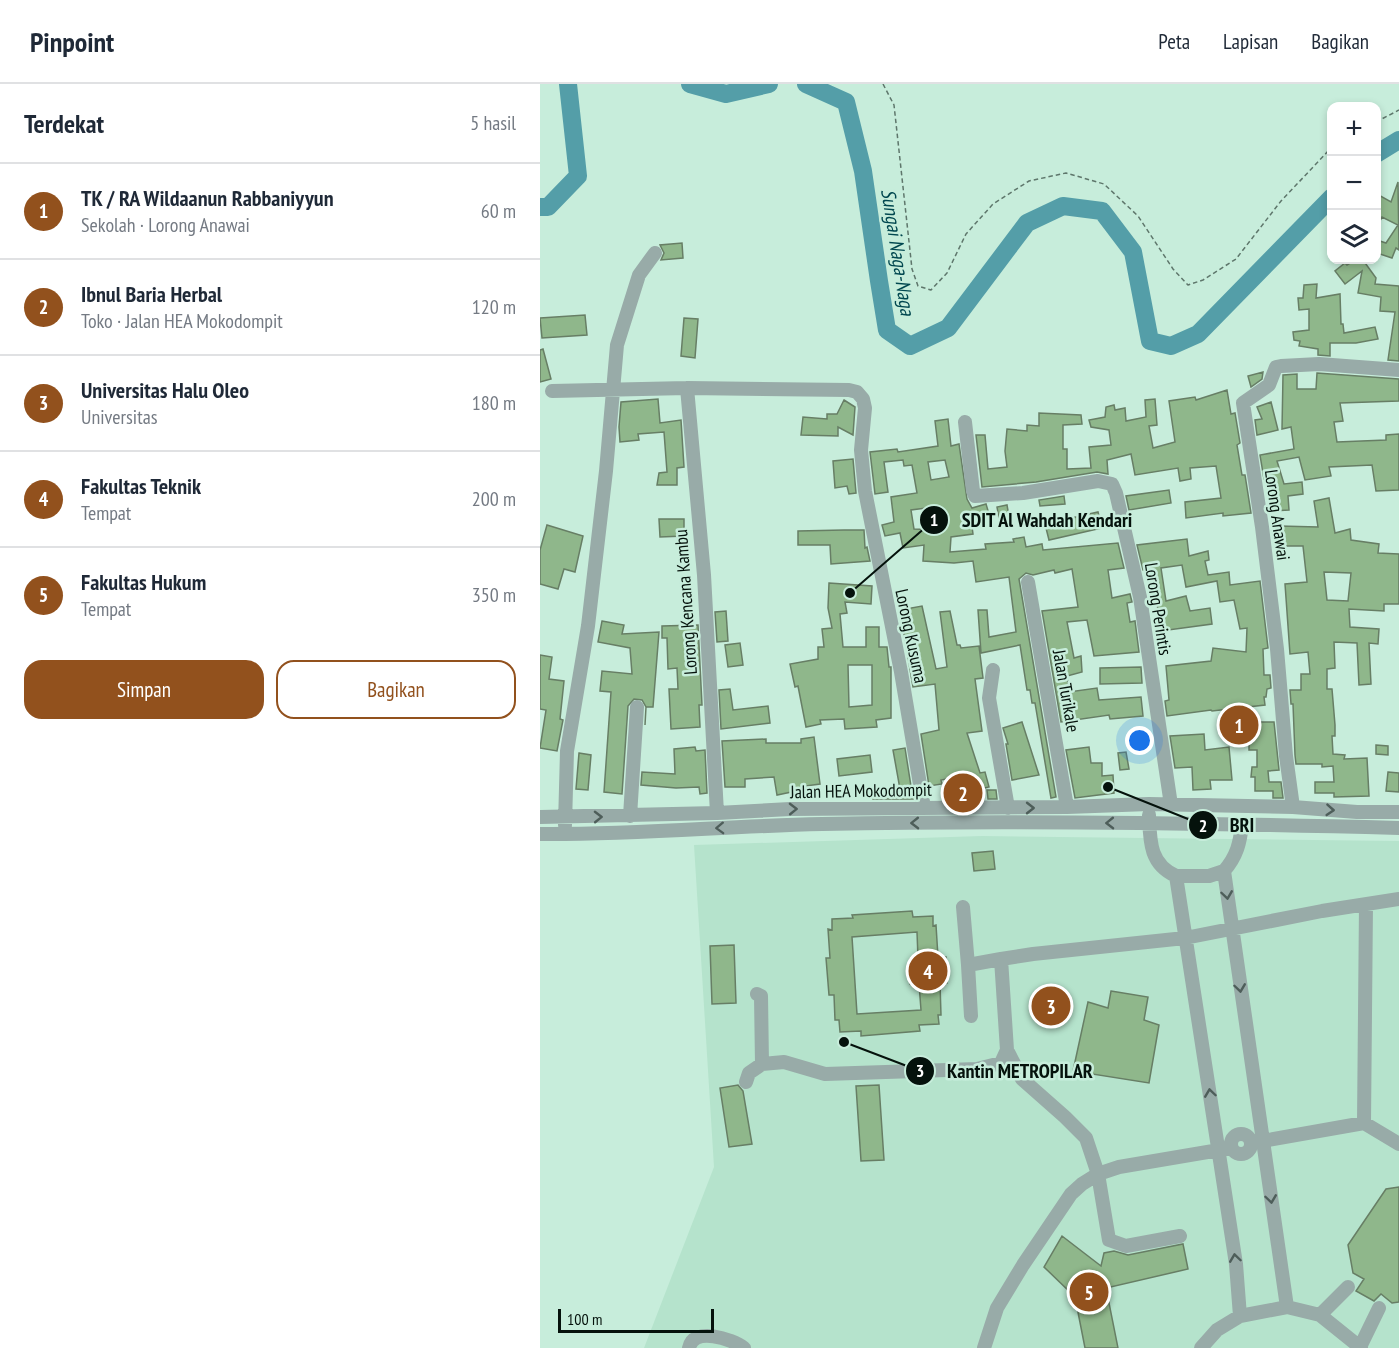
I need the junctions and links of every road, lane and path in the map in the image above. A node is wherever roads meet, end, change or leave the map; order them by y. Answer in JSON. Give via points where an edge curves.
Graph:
{"nodes":[{"id":1,"x":883,"y":84,"type":"edge"},
{"id":2,"x":1399,"y":110,"type":"edge"},
{"id":3,"x":1381,"y":120,"type":"edge"},
{"id":4,"x":1327,"y":152,"type":"edge"},
{"id":5,"x":655,"y":253,"type":"dead end"},
{"id":6,"x":1399,"y":370,"type":"edge"},
{"id":7,"x":687,"y":388,"type":"junction"},
{"id":8,"x":613,"y":390,"type":"junction"},
{"id":9,"x":552,"y":391,"type":"dead end"},
{"id":10,"x":965,"y":422,"type":"dead end"},
{"id":11,"x":1028,"y":582,"type":"dead end"},
{"id":12,"x":993,"y":670,"type":"dead end"},
{"id":13,"x":637,"y":707,"type":"dead end"},
{"id":14,"x":1149,"y":804,"type":"junction"},
{"id":15,"x":1171,"y":805,"type":"junction"},
{"id":16,"x":1212,"y":806,"type":"junction"},
{"id":17,"x":1067,"y":807,"type":"junction"},
{"id":18,"x":1293,"y":807,"type":"junction"},
{"id":19,"x":924,"y":808,"type":"junction"},
{"id":20,"x":1008,"y":808,"type":"junction"},
{"id":21,"x":858,"y":809,"type":"junction"},
{"id":22,"x":1399,"y":812,"type":"edge"},
{"id":23,"x":717,"y":813,"type":"junction"},
{"id":24,"x":630,"y":816,"type":"junction"},
{"id":25,"x":540,"y":817,"type":"edge"},
{"id":26,"x":565,"y":818,"type":"junction"},
{"id":27,"x":1150,"y":822,"type":"junction"},
{"id":28,"x":1212,"y":823,"type":"junction"},
{"id":29,"x":859,"y":824,"type":"junction"},
{"id":30,"x":1242,"y":824,"type":"junction"},
{"id":31,"x":1399,"y":828,"type":"edge"},
{"id":32,"x":565,"y":833,"type":"junction"},
{"id":33,"x":540,"y":834,"type":"edge"},
{"id":34,"x":1224,"y":871,"type":"junction"},
{"id":35,"x":1176,"y":876,"type":"junction"},
{"id":36,"x":1399,"y":899,"type":"edge"},
{"id":37,"x":1366,"y":904,"type":"junction"},
{"id":38,"x":963,"y":907,"type":"dead end"},
{"id":39,"x":1232,"y":930,"type":"junction"},
{"id":40,"x":1185,"y":938,"type":"junction"},
{"id":41,"x":1001,"y":960,"type":"junction"},
{"id":42,"x":968,"y":965,"type":"junction"},
{"id":43,"x":757,"y":994,"type":"dead end"},
{"id":44,"x":971,"y":1016,"type":"dead end"},
{"id":45,"x":1007,"y":1050,"type":"junction"},
{"id":46,"x":762,"y":1064,"type":"junction"},
{"id":47,"x":746,"y":1082,"type":"dead end"},
{"id":48,"x":1364,"y":1123,"type":"junction"},
{"id":49,"x":1257,"y":1142,"type":"junction"},
{"id":50,"x":1399,"y":1144,"type":"edge"},
{"id":51,"x":1224,"y":1149,"type":"junction"},
{"id":52,"x":1098,"y":1174,"type":"junction"},
{"id":53,"x":1180,"y":1236,"type":"dead end"},
{"id":54,"x":1348,"y":1287,"type":"dead end"},
{"id":55,"x":1287,"y":1307,"type":"junction"},
{"id":56,"x":1379,"y":1308,"type":"dead end"},
{"id":57,"x":1320,"y":1315,"type":"junction"},
{"id":58,"x":1240,"y":1316,"type":"junction"},
{"id":59,"x":1360,"y":1347,"type":"edge"},
{"id":60,"x":689,"y":1348,"type":"edge"},
{"id":61,"x":744,"y":1348,"type":"edge"},
{"id":62,"x":984,"y":1348,"type":"edge"},
{"id":63,"x":1201,"y":1348,"type":"edge"}],
"edges":[{"from":1,"to":4,"type":"path","via":[[894,105],[912,268],[918,286],[931,290],[947,273],[966,234],[993,204],[1029,181],[1065,173],[1104,184],[1138,216],[1188,285],[1203,280],[1236,259],[1281,201]]},
{"from":2,"to":3,"type":"path"},
{"from":5,"to":8,"type":"street","via":[[639,275],[617,345]]},
{"from":6,"to":18,"type":"street","name":"Lorong Anawai","via":[[1319,364],[1276,367],[1269,385],[1243,403],[1262,527]]},
{"from":7,"to":8,"type":"street"},
{"from":7,"to":19,"type":"street","name":"Lorong Kusuma","via":[[849,390],[863,399],[861,450],[865,491]]},
{"from":7,"to":23,"type":"street","name":"Lorong Kencana Kambu","via":[[704,575]]},
{"from":8,"to":9,"type":"street"},
{"from":8,"to":26,"type":"street","via":[[588,626],[567,751]]},
{"from":10,"to":15,"type":"street","name":"Lorong Perintis","via":[[973,492],[978,496],[1098,481],[1112,484],[1140,597]]},
{"from":11,"to":17,"type":"street","name":"Jalan Turikale"},
{"from":12,"to":20,"type":"street","via":[[989,698]]},
{"from":13,"to":24,"type":"street"},
{"from":14,"to":15,"type":"street","name":"Jalan HEA Mokodompit"},
{"from":14,"to":17,"type":"street","name":"Jalan HEA Mokodompit"},
{"from":14,"to":27,"type":"street"},
{"from":15,"to":16,"type":"street","name":"Jalan HEA Mokodompit"},
{"from":16,"to":18,"type":"street","name":"Jalan HEA Mokodompit"},
{"from":16,"to":28,"type":"street"},
{"from":20,"to":17,"type":"street","name":"Jalan HEA Mokodompit","one_way":true},
{"from":18,"to":22,"type":"street","name":"Jalan HEA Mokodompit","one_way":true},
{"from":19,"to":20,"type":"street","name":"Jalan HEA Mokodompit"},
{"from":19,"to":21,"type":"street","name":"Jalan HEA Mokodompit"},
{"from":23,"to":21,"type":"street","name":"Jalan HEA Mokodompit","one_way":true},
{"from":21,"to":29,"type":"street"},
{"from":23,"to":24,"type":"street","name":"Jalan HEA Mokodompit"},
{"from":26,"to":24,"type":"street","name":"Jalan HEA Mokodompit","one_way":true},
{"from":25,"to":26,"type":"street","name":"Jalan HEA Mokodompit"},
{"from":26,"to":32,"type":"street"},
{"from":27,"to":28,"type":"street","name":"Jalan HEA Mokodompit"},
{"from":27,"to":29,"type":"street","name":"Jalan HEA Mokodompit","one_way":true},
{"from":27,"to":35,"type":"street","via":[[1151,850],[1156,861]]},
{"from":28,"to":30,"type":"street","name":"Jalan HEA Mokodompit"},
{"from":29,"to":32,"type":"street","name":"Jalan HEA Mokodompit","one_way":true},
{"from":30,"to":31,"type":"street","name":"Jalan HEA Mokodompit"},
{"from":30,"to":34,"type":"street","via":[[1234,859]]},
{"from":32,"to":33,"type":"street","name":"Jalan HEA Mokodompit"},
{"from":34,"to":35,"type":"street","via":[[1209,876]]},
{"from":34,"to":39,"type":"street","one_way":true},
{"from":35,"to":40,"type":"street"},
{"from":36,"to":37,"type":"street"},
{"from":37,"to":39,"type":"street"},
{"from":37,"to":48,"type":"street"},
{"from":38,"to":42,"type":"street"},
{"from":39,"to":40,"type":"street"},
{"from":39,"to":49,"type":"street","one_way":true},
{"from":40,"to":41,"type":"street"},
{"from":51,"to":40,"type":"street","one_way":true},
{"from":41,"to":42,"type":"street"},
{"from":41,"to":45,"type":"street"},
{"from":42,"to":44,"type":"street"},
{"from":43,"to":46,"type":"street","via":[[762,1006]]},
{"from":45,"to":46,"type":"street","via":[[1000,1063],[977,1069],[825,1074],[784,1062]]},
{"from":45,"to":52,"type":"street","via":[[1022,1079],[1086,1138]]},
{"from":46,"to":47,"type":"street","via":[[749,1073]]},
{"from":48,"to":49,"type":"street"},
{"from":48,"to":50,"type":"street"},
{"from":49,"to":51,"type":"street","via":[[1240,1155]]},
{"from":49,"to":55,"type":"street","one_way":true},
{"from":51,"to":52,"type":"street","via":[[1140,1162]]},
{"from":58,"to":51,"type":"street","one_way":true},
{"from":52,"to":53,"type":"street","via":[[1109,1240],[1126,1246]]},
{"from":52,"to":62,"type":"street","via":[[1071,1194],[1040,1237],[998,1308]]},
{"from":54,"to":57,"type":"street"},
{"from":55,"to":57,"type":"street"},
{"from":55,"to":58,"type":"street"},
{"from":56,"to":59,"type":"street"},
{"from":57,"to":59,"type":"street"},
{"from":58,"to":63,"type":"street","via":[[1217,1330]]},
{"from":60,"to":61,"type":"street","via":[[694,1338],[702,1336],[734,1341]]}]}
